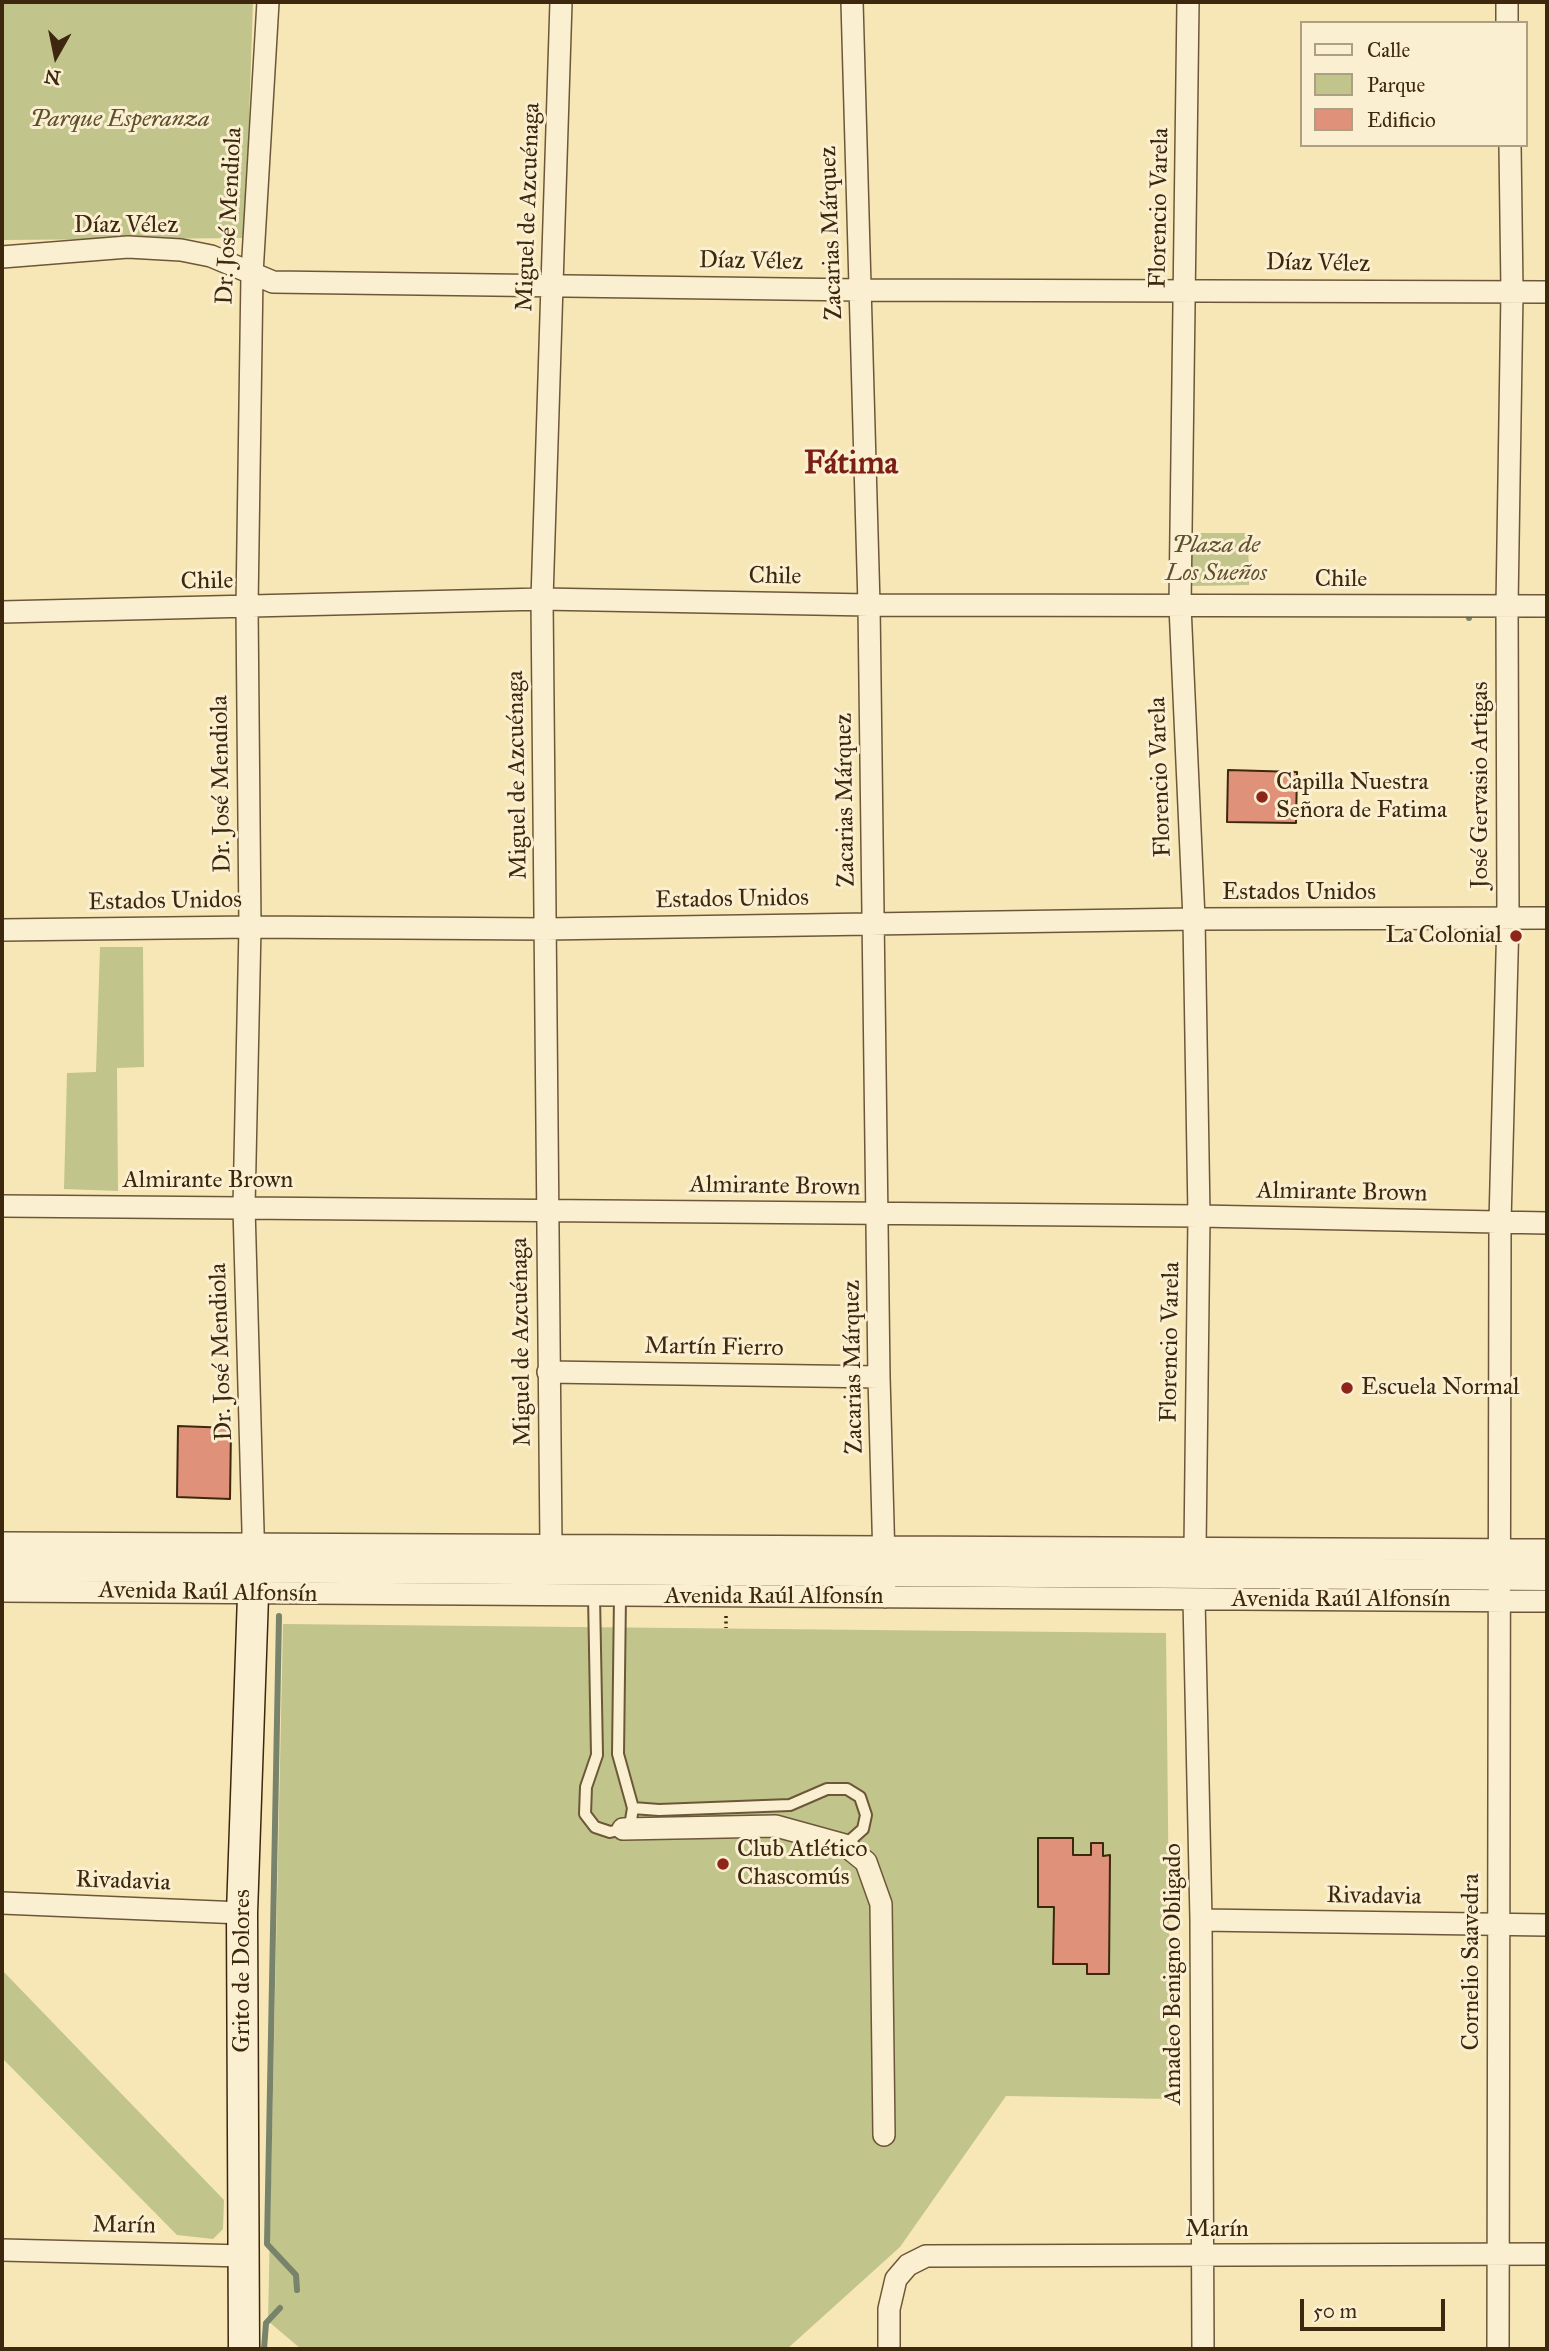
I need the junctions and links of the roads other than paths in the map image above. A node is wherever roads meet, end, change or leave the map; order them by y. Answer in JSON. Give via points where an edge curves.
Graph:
{"nodes":[{"id":1,"x":268,"y":2,"type":"edge"},
{"id":2,"x":561,"y":2,"type":"edge"},
{"id":3,"x":852,"y":2,"type":"edge"},
{"id":4,"x":1188,"y":2,"type":"edge"},
{"id":5,"x":1507,"y":2,"type":"edge"},
{"id":6,"x":1507,"y":21,"type":"edge"},
{"id":7,"x":1510,"y":147,"type":"edge"},
{"id":8,"x":2,"y":257,"type":"edge"},
{"id":9,"x":252,"y":274,"type":"junction"},
{"id":10,"x":553,"y":284,"type":"junction"},
{"id":11,"x":1185,"y":289,"type":"junction"},
{"id":12,"x":860,"y":290,"type":"junction"},
{"id":13,"x":1512,"y":292,"type":"junction"},
{"id":14,"x":1547,"y":292,"type":"edge"},
{"id":15,"x":542,"y":599,"type":"junction"},
{"id":16,"x":869,"y":605,"type":"junction"},
{"id":17,"x":1180,"y":606,"type":"junction"},
{"id":18,"x":1507,"y":606,"type":"junction"},
{"id":19,"x":1547,"y":606,"type":"edge"},
{"id":20,"x":247,"y":607,"type":"junction"},
{"id":21,"x":2,"y":612,"type":"edge"},
{"id":22,"x":1508,"y":918,"type":"junction"},
{"id":23,"x":1547,"y":918,"type":"edge"},
{"id":24,"x":1194,"y":919,"type":"junction"},
{"id":25,"x":874,"y":924,"type":"junction"},
{"id":26,"x":250,"y":928,"type":"junction"},
{"id":27,"x":546,"y":929,"type":"junction"},
{"id":28,"x":2,"y":930,"type":"edge"},
{"id":29,"x":2,"y":1206,"type":"edge"},
{"id":30,"x":244,"y":1207,"type":"junction"},
{"id":31,"x":546,"y":1209,"type":"junction"},
{"id":32,"x":878,"y":1215,"type":"junction"},
{"id":33,"x":1199,"y":1216,"type":"junction"},
{"id":34,"x":1500,"y":1223,"type":"junction"},
{"id":35,"x":1547,"y":1223,"type":"edge"},
{"id":36,"x":548,"y":1372,"type":"junction"},
{"id":37,"x":879,"y":1377,"type":"junction"},
{"id":38,"x":2,"y":1543,"type":"edge"},
{"id":39,"x":551,"y":1547,"type":"junction"},
{"id":40,"x":1195,"y":1549,"type":"junction"},
{"id":41,"x":1547,"y":1550,"type":"edge"},
{"id":42,"x":2,"y":1566,"type":"edge"},
{"id":43,"x":254,"y":1569,"type":"junction"},
{"id":44,"x":885,"y":1572,"type":"junction"},
{"id":45,"x":1499,"y":1575,"type":"junction"},
{"id":46,"x":1547,"y":1575,"type":"edge"},
{"id":47,"x":2,"y":1591,"type":"edge"},
{"id":48,"x":594,"y":1596,"type":"junction"},
{"id":49,"x":620,"y":1596,"type":"junction"},
{"id":50,"x":1194,"y":1599,"type":"junction"},
{"id":51,"x":1547,"y":1601,"type":"edge"},
{"id":52,"x":633,"y":1808,"type":"junction"},
{"id":53,"x":623,"y":1829,"type":"junction"},
{"id":54,"x":845,"y":1845,"type":"junction"},
{"id":55,"x":2,"y":1903,"type":"edge"},
{"id":56,"x":242,"y":1913,"type":"junction"},
{"id":57,"x":1201,"y":1920,"type":"junction"},
{"id":58,"x":1497,"y":1925,"type":"junction"},
{"id":59,"x":1547,"y":1925,"type":"edge"},
{"id":60,"x":884,"y":2135,"type":"dead end"},
{"id":61,"x":2,"y":2250,"type":"edge"},
{"id":62,"x":1500,"y":2254,"type":"junction"},
{"id":63,"x":1547,"y":2254,"type":"edge"},
{"id":64,"x":244,"y":2256,"type":"junction"},
{"id":65,"x":1202,"y":2256,"type":"junction"},
{"id":66,"x":244,"y":2349,"type":"edge"},
{"id":67,"x":889,"y":2349,"type":"edge"},
{"id":68,"x":1203,"y":2349,"type":"edge"},
{"id":69,"x":1498,"y":2349,"type":"edge"}],
"edges":[{"from":1,"to":9,"type":"street","name":"Dr. José Mendiola"},
{"from":2,"to":10,"type":"street","name":"Miguel de Azcuénaga"},
{"from":3,"to":12,"type":"street","name":"Zacarias Márquez"},
{"from":4,"to":11,"type":"street","name":"Florencio Varela"},
{"from":5,"to":6,"type":"street"},
{"from":7,"to":13,"type":"street","name":"José Gervasio Artigas"},
{"from":8,"to":9,"type":"street","name":"Díaz Vélez","via":[[128,247],[181,250],[211,256]]},
{"from":9,"to":10,"type":"street","name":"Díaz Vélez","via":[[273,282]]},
{"from":9,"to":20,"type":"street","name":"Dr. José Mendiola"},
{"from":10,"to":12,"type":"street","name":"Díaz Vélez"},
{"from":10,"to":15,"type":"street","name":"Miguel de Azcuénaga"},
{"from":11,"to":12,"type":"street","name":"Díaz Vélez"},
{"from":11,"to":13,"type":"street","name":"Díaz Vélez"},
{"from":11,"to":17,"type":"street","name":"Florencio Varela"},
{"from":12,"to":16,"type":"street","name":"Zacarias Márquez"},
{"from":13,"to":14,"type":"street","name":"Díaz Vélez"},
{"from":13,"to":18,"type":"street","name":"José Gervasio Artigas"},
{"from":15,"to":16,"type":"street","name":"Chile"},
{"from":15,"to":20,"type":"street","name":"Chile"},
{"from":15,"to":27,"type":"street","name":"Miguel de Azcuénaga"},
{"from":16,"to":17,"type":"street","name":"Chile"},
{"from":16,"to":25,"type":"street","name":"Zacarias Márquez"},
{"from":17,"to":18,"type":"street","name":"Chile"},
{"from":17,"to":24,"type":"street","name":"Florencio Varela"},
{"from":18,"to":19,"type":"street","name":"Chile"},
{"from":18,"to":22,"type":"street","name":"José Gervasio Artigas"},
{"from":20,"to":21,"type":"street","name":"Chile"},
{"from":20,"to":26,"type":"street","name":"Dr. José Mendiola"},
{"from":22,"to":23,"type":"street","name":"Estados Unidos"},
{"from":22,"to":24,"type":"street","name":"Estados Unidos"},
{"from":22,"to":34,"type":"street","name":"José Gervasio Artigas"},
{"from":24,"to":25,"type":"street","name":"Estados Unidos"},
{"from":24,"to":33,"type":"street","name":"Florencio Varela"},
{"from":25,"to":27,"type":"street","name":"Estados Unidos"},
{"from":25,"to":32,"type":"street","name":"Zacarias Márquez"},
{"from":26,"to":27,"type":"street","name":"Estados Unidos"},
{"from":26,"to":28,"type":"street","name":"Estados Unidos"},
{"from":26,"to":30,"type":"street","name":"Dr. José Mendiola"},
{"from":27,"to":31,"type":"street","name":"Miguel de Azcuénaga"},
{"from":29,"to":30,"type":"street","name":"Almirante Brown"},
{"from":30,"to":31,"type":"street","name":"Almirante Brown"},
{"from":30,"to":43,"type":"street","name":"Dr. José Mendiola"},
{"from":31,"to":32,"type":"street","name":"Almirante Brown"},
{"from":31,"to":36,"type":"street","name":"Miguel de Azcuénaga"},
{"from":32,"to":33,"type":"street","name":"Almirante Brown"},
{"from":32,"to":37,"type":"street","name":"Zacarias Márquez"},
{"from":33,"to":34,"type":"street","name":"Almirante Brown"},
{"from":33,"to":40,"type":"street","name":"Florencio Varela"},
{"from":34,"to":35,"type":"street","name":"Almirante Brown"},
{"from":34,"to":45,"type":"street","name":"José Gervasio Artigas"},
{"from":36,"to":37,"type":"street","name":"Martín Fierro"},
{"from":36,"to":39,"type":"street","name":"Miguel de Azcuénaga"},
{"from":37,"to":44,"type":"street","name":"Zacarias Márquez"},
{"from":38,"to":43,"type":"street","name":"Avenida Raúl Alfonsín"},
{"from":39,"to":43,"type":"street","name":"Avenida Raúl Alfonsín"},
{"from":39,"to":44,"type":"street","name":"Avenida Raúl Alfonsín"},
{"from":40,"to":44,"type":"street","name":"Avenida Raúl Alfonsín"},
{"from":40,"to":45,"type":"street","name":"Avenida Raúl Alfonsín"},
{"from":41,"to":45,"type":"street","name":"Avenida Raúl Alfonsín"},
{"from":42,"to":43,"type":"main road","name":"Avenida Raúl Alfonsín"},
{"from":43,"to":44,"type":"main road","name":"Avenida Raúl Alfonsín"},
{"from":43,"to":47,"type":"street","name":"Avenida Raúl Alfonsín"},
{"from":43,"to":48,"type":"street","name":"Avenida Raúl Alfonsín"},
{"from":43,"to":56,"type":"main road","name":"Grito de Dolores"},
{"from":44,"to":45,"type":"main road","name":"Avenida Raúl Alfonsín"},
{"from":44,"to":49,"type":"street","name":"Avenida Raúl Alfonsín"},
{"from":44,"to":50,"type":"street","name":"Avenida Raúl Alfonsín"},
{"from":45,"to":46,"type":"main road","name":"Avenida Raúl Alfonsín"},
{"from":45,"to":50,"type":"street","name":"Avenida Raúl Alfonsín"},
{"from":45,"to":51,"type":"street","name":"Avenida Raúl Alfonsín"},
{"from":45,"to":58,"type":"street","name":"Cornelio Saavedra"},
{"from":48,"to":49,"type":"street","name":"Avenida Raúl Alfonsín"},
{"from":48,"to":53,"type":"lane","via":[[597,1755],[586,1787],[586,1814],[595,1827],[610,1832]]},
{"from":49,"to":52,"type":"lane","via":[[618,1754]]},
{"from":50,"to":57,"type":"street","name":"Amadeo Benigno Obligado"},
{"from":52,"to":53,"type":"lane"},
{"from":52,"to":54,"type":"lane","via":[[790,1805],[827,1789],[847,1789],[860,1797],[866,1815],[863,1829]]},
{"from":53,"to":54,"type":"street","via":[[776,1826]]},
{"from":54,"to":60,"type":"street","via":[[866,1862],[881,1905]]},
{"from":55,"to":56,"type":"street","name":"Rivadavia"},
{"from":56,"to":64,"type":"main road","name":"Grito de Dolores"},
{"from":57,"to":58,"type":"street","name":"Rivadavia"},
{"from":57,"to":65,"type":"street","name":"Amadeo Benigno Obligado"},
{"from":58,"to":59,"type":"street","name":"Rivadavia"},
{"from":58,"to":62,"type":"street","name":"Cornelio Saavedra"},
{"from":61,"to":64,"type":"street","name":"Marín"},
{"from":62,"to":63,"type":"street","name":"Marín"},
{"from":62,"to":65,"type":"street","name":"Marín"},
{"from":62,"to":69,"type":"street","name":"Cornelio Saavedra"},
{"from":64,"to":66,"type":"main road","name":"Grito de Dolores"},
{"from":65,"to":67,"type":"street","name":"Marín","via":[[926,2256],[908,2265],[896,2279],[889,2309]]},
{"from":65,"to":68,"type":"street","name":"Amadeo Benigno Obligado"}]}
